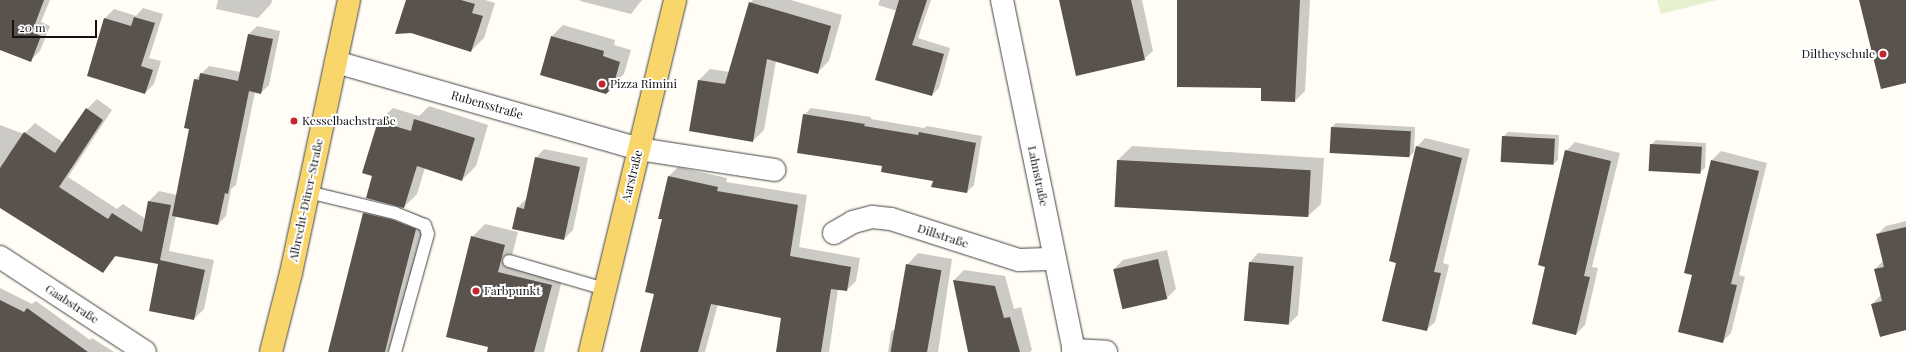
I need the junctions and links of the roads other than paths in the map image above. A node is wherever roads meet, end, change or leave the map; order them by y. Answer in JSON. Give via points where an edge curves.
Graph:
{"nodes":[{"id":1,"x":350,"y":0,"type":"edge"},
{"id":2,"x":675,"y":0,"type":"edge"},
{"id":3,"x":1002,"y":0,"type":"edge"},
{"id":4,"x":336,"y":62,"type":"junction"},
{"id":5,"x":639,"y":149,"type":"junction"},
{"id":6,"x":774,"y":170,"type":"dead end"},
{"id":7,"x":308,"y":192,"type":"junction"},
{"id":8,"x":834,"y":232,"type":"dead end"},
{"id":9,"x":0,"y":257,"type":"edge"},
{"id":10,"x":1055,"y":259,"type":"junction"},
{"id":11,"x":509,"y":261,"type":"dead end"},
{"id":12,"x":605,"y":289,"type":"junction"},
{"id":13,"x":1074,"y":351,"type":"edge"},
{"id":14,"x":145,"y":352,"type":"edge"},
{"id":15,"x":271,"y":352,"type":"edge"},
{"id":16,"x":396,"y":352,"type":"edge"},
{"id":17,"x":590,"y":352,"type":"edge"},
{"id":18,"x":1106,"y":352,"type":"edge"}],
"edges":[{"from":1,"to":4,"type":"main road","name":"Albrecht-Dürer-Straße"},
{"from":2,"to":5,"type":"main road","name":"Aarstraße"},
{"from":3,"to":10,"type":"street","name":"Lahnstraße"},
{"from":4,"to":5,"type":"street","name":"Rubensstraße"},
{"from":4,"to":7,"type":"main road","name":"Albrecht-Dürer-Straße"},
{"from":5,"to":6,"type":"street"},
{"from":5,"to":12,"type":"main road","name":"Aarstraße"},
{"from":7,"to":15,"type":"main road","name":"Albrecht-Dürer-Straße"},
{"from":7,"to":16,"type":"lane","via":[[395,213],[425,225],[428,234]]},
{"from":8,"to":10,"type":"street","name":"Dillstraße","via":[[853,222],[872,217],[892,219],[1019,260]]},
{"from":9,"to":14,"type":"street","name":"Gaabstraße"},
{"from":10,"to":13,"type":"street","name":"Lahnstraße"},
{"from":11,"to":12,"type":"lane"},
{"from":12,"to":17,"type":"main road","name":"Aarstraße"},
{"from":13,"to":18,"type":"street"}]}
